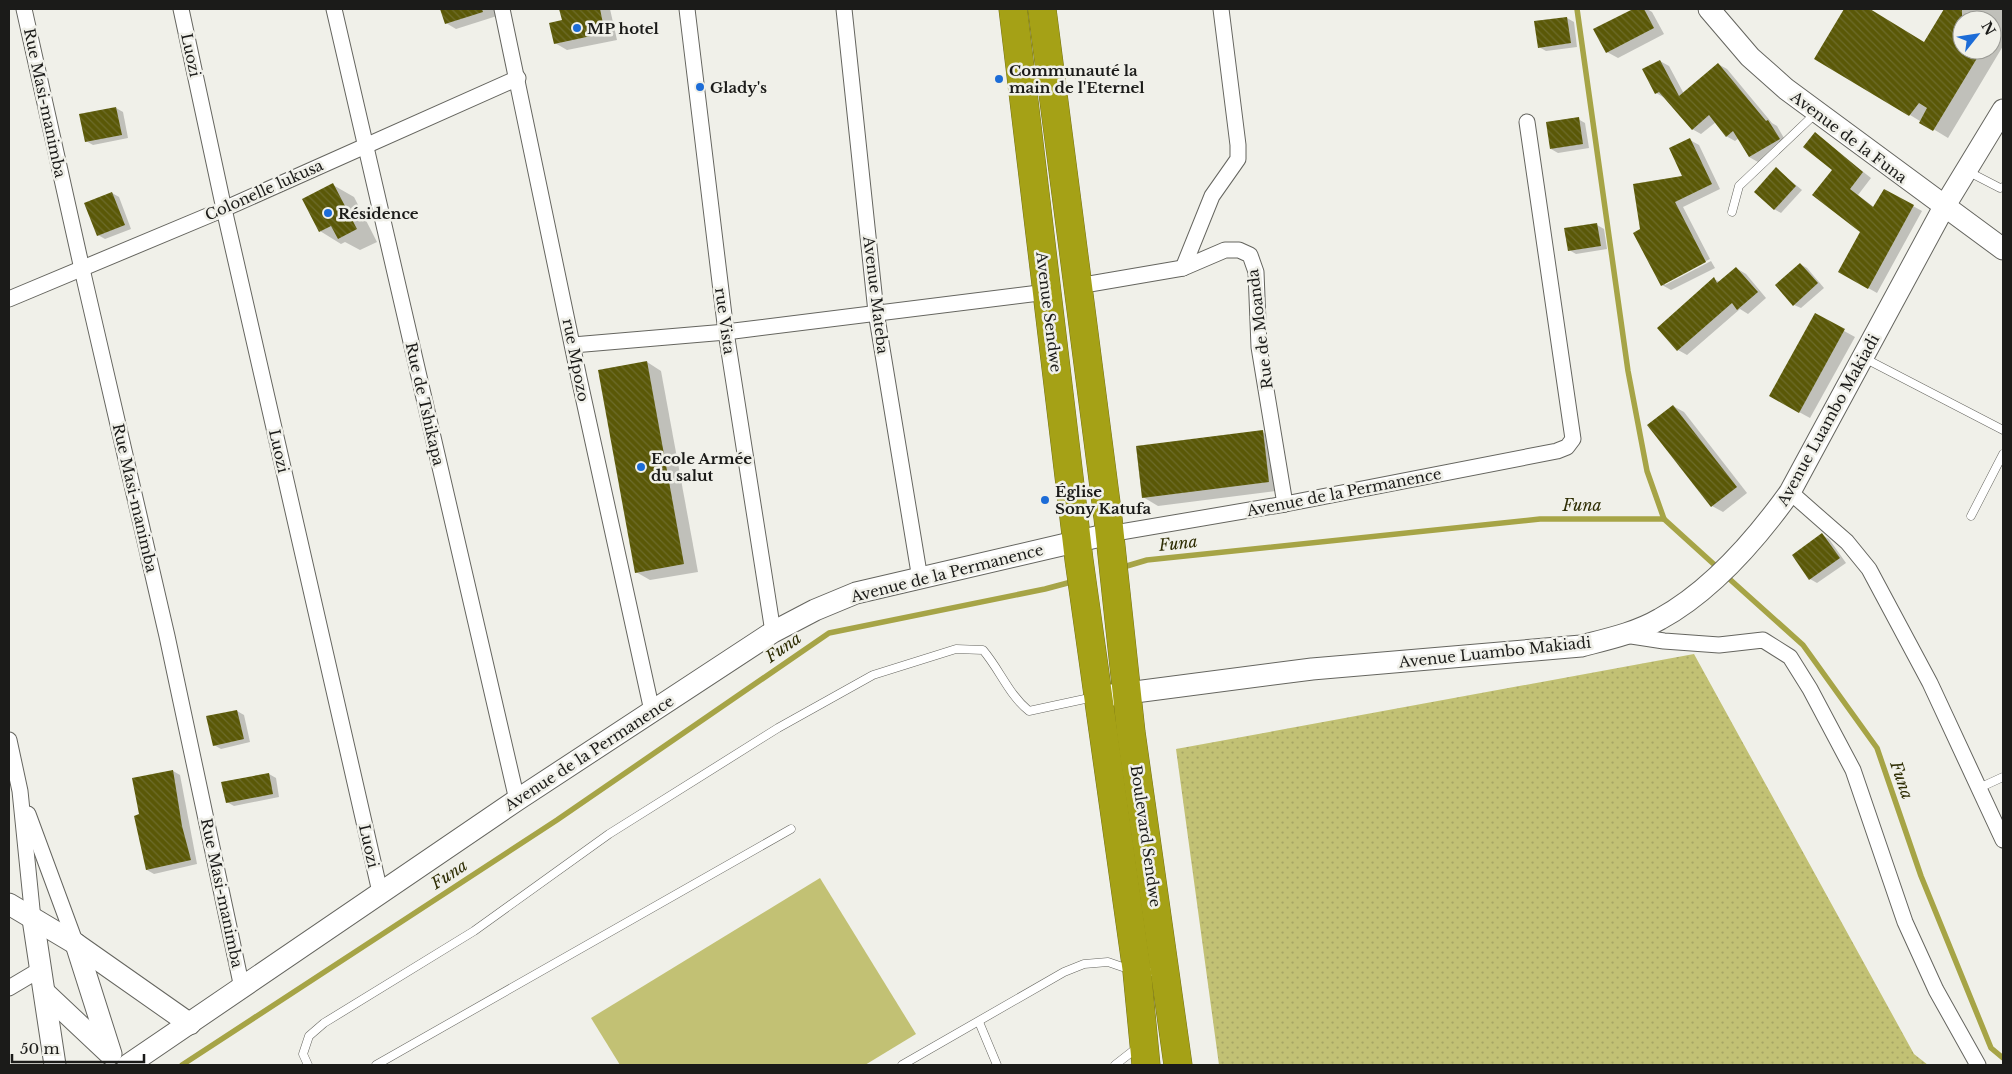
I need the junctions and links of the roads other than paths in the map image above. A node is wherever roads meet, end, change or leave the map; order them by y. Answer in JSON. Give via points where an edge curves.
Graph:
{"nodes":[{"id":1,"x":24,"y":9,"type":"edge"},
{"id":2,"x":181,"y":9,"type":"edge"},
{"id":3,"x":334,"y":9,"type":"edge"},
{"id":4,"x":502,"y":9,"type":"edge"},
{"id":5,"x":687,"y":9,"type":"edge"},
{"id":6,"x":844,"y":9,"type":"edge"},
{"id":7,"x":1013,"y":9,"type":"edge"},
{"id":8,"x":1042,"y":9,"type":"edge"},
{"id":9,"x":1221,"y":9,"type":"edge"},
{"id":10,"x":1709,"y":9,"type":"edge"},
{"id":11,"x":518,"y":78,"type":"junction"},
{"id":12,"x":2003,"y":110,"type":"edge"},
{"id":13,"x":1816,"y":113,"type":"junction"},
{"id":14,"x":1527,"y":122,"type":"dead end"},
{"id":15,"x":365,"y":144,"type":"junction"},
{"id":16,"x":1966,"y":170,"type":"junction"},
{"id":17,"x":2003,"y":187,"type":"edge"},
{"id":18,"x":1944,"y":207,"type":"junction"},
{"id":19,"x":224,"y":209,"type":"junction"},
{"id":20,"x":1732,"y":212,"type":"dead end"},
{"id":21,"x":2003,"y":249,"type":"edge"},
{"id":22,"x":1183,"y":268,"type":"junction"},
{"id":23,"x":82,"y":269,"type":"junction"},
{"id":24,"x":1078,"y":286,"type":"junction"},
{"id":25,"x":1047,"y":292,"type":"junction"},
{"id":26,"x":9,"y":299,"type":"edge"},
{"id":27,"x":876,"y":312,"type":"junction"},
{"id":28,"x":726,"y":332,"type":"junction"},
{"id":29,"x":573,"y":345,"type":"junction"},
{"id":30,"x":1864,"y":358,"type":"junction"},
{"id":31,"x":2003,"y":430,"type":"edge"},
{"id":32,"x":2003,"y":454,"type":"edge"},
{"id":33,"x":1790,"y":492,"type":"junction"},
{"id":34,"x":1285,"y":504,"type":"junction"},
{"id":35,"x":1971,"y":516,"type":"dead end"},
{"id":36,"x":1110,"y":546,"type":"junction"},
{"id":37,"x":1079,"y":550,"type":"junction"},
{"id":38,"x":920,"y":579,"type":"junction"},
{"id":39,"x":1117,"y":607,"type":"joint"},
{"id":40,"x":1088,"y":614,"type":"joint"},
{"id":41,"x":773,"y":632,"type":"junction"},
{"id":42,"x":1624,"y":635,"type":"junction"},
{"id":43,"x":1127,"y":694,"type":"junction"},
{"id":44,"x":1097,"y":697,"type":"junction"},
{"id":45,"x":652,"y":711,"type":"junction"},
{"id":46,"x":9,"y":740,"type":"edge"},
{"id":47,"x":2003,"y":777,"type":"edge"},
{"id":48,"x":1979,"y":788,"type":"junction"},
{"id":49,"x":20,"y":792,"type":"junction"},
{"id":50,"x":517,"y":800,"type":"junction"},
{"id":51,"x":791,"y":829,"type":"dead end"},
{"id":52,"x":2003,"y":840,"type":"edge"},
{"id":53,"x":380,"y":892,"type":"junction"},
{"id":54,"x":9,"y":904,"type":"edge"},
{"id":55,"x":33,"y":919,"type":"junction"},
{"id":56,"x":76,"y":944,"type":"junction"},
{"id":57,"x":41,"y":969,"type":"junction"},
{"id":58,"x":1137,"y":972,"type":"junction"},
{"id":59,"x":1165,"y":972,"type":"junction"},
{"id":60,"x":9,"y":988,"type":"edge"},
{"id":61,"x":242,"y":988,"type":"junction"},
{"id":62,"x":45,"y":993,"type":"junction"},
{"id":63,"x":979,"y":1022,"type":"junction"},
{"id":64,"x":190,"y":1024,"type":"junction"},
{"id":65,"x":1144,"y":1054,"type":"edge"},
{"id":66,"x":120,"y":1062,"type":"edge"},
{"id":67,"x":55,"y":1065,"type":"edge"},
{"id":68,"x":308,"y":1065,"type":"edge"},
{"id":69,"x":376,"y":1065,"type":"edge"},
{"id":70,"x":902,"y":1065,"type":"edge"},
{"id":71,"x":997,"y":1065,"type":"edge"},
{"id":72,"x":1115,"y":1065,"type":"edge"},
{"id":73,"x":1178,"y":1065,"type":"edge"},
{"id":74,"x":1978,"y":1065,"type":"edge"}],
"edges":[{"from":1,"to":23,"type":"street","name":"Rue Masi-manimba"},
{"from":2,"to":19,"type":"street","name":"Luozi"},
{"from":3,"to":15,"type":"street","name":"Rue de Tshikapa"},
{"from":4,"to":11,"type":"street","name":"rue Mpozo"},
{"from":5,"to":28,"type":"street","name":"rue Vista"},
{"from":6,"to":27,"type":"street","name":"Avenue Mateba"},
{"from":7,"to":25,"type":"highway","name":"Avenue Sendwe"},
{"from":8,"to":24,"type":"highway","name":"Avenue Sendwe"},
{"from":9,"to":22,"type":"street","via":[[1238,159],[1212,196]]},
{"from":10,"to":13,"type":"street","name":"Avenue de la Funa","via":[[1750,57]]},
{"from":11,"to":15,"type":"street","name":"Colonelle lukusa"},
{"from":11,"to":29,"type":"street","name":"rue Mpozo"},
{"from":12,"to":16,"type":"street","name":"Avenue Luambo Makiadi"},
{"from":13,"to":18,"type":"street","name":"Avenue de la Funa"},
{"from":13,"to":20,"type":"lane","via":[[1739,186]]},
{"from":14,"to":34,"type":"street","name":"Avenue de la Permanence","via":[[1573,439],[1567,447],[1556,451]]},
{"from":15,"to":19,"type":"street","name":"Colonelle lukusa"},
{"from":15,"to":50,"type":"street","name":"Rue de Tshikapa"},
{"from":16,"to":17,"type":"lane"},
{"from":16,"to":18,"type":"street","name":"Avenue Luambo Makiadi"},
{"from":18,"to":21,"type":"street","name":"Avenue de la Funa"},
{"from":18,"to":30,"type":"street","name":"Avenue Luambo Makiadi"},
{"from":19,"to":23,"type":"street","name":"Colonelle lukusa"},
{"from":19,"to":53,"type":"street","name":"Luozi"},
{"from":22,"to":24,"type":"street","name":"Rue de Moanda"},
{"from":22,"to":34,"type":"street","name":"Rue de Moanda","via":[[1225,250],[1239,250],[1250,255],[1256,272],[1259,347]]},
{"from":23,"to":26,"type":"street","name":"Colonelle lukusa"},
{"from":23,"to":61,"type":"street","name":"Rue Masi-manimba","via":[[167,636]]},
{"from":24,"to":36,"type":"highway","name":"Avenue Sendwe"},
{"from":25,"to":27,"type":"street"},
{"from":25,"to":37,"type":"highway","name":"Avenue Sendwe"},
{"from":27,"to":28,"type":"street"},
{"from":27,"to":38,"type":"street","name":"Avenue Mateba"},
{"from":28,"to":29,"type":"street"},
{"from":28,"to":41,"type":"street","name":"rue Vista"},
{"from":29,"to":45,"type":"street","name":"rue Mpozo"},
{"from":30,"to":31,"type":"lane"},
{"from":30,"to":33,"type":"street","name":"Avenue Luambo Makiadi"},
{"from":32,"to":35,"type":"lane"},
{"from":33,"to":42,"type":"street","name":"Avenue Luambo Makiadi","via":[[1738,557],[1659,620]]},
{"from":33,"to":48,"type":"street","via":[[1847,542],[1869,569],[1930,683]]},
{"from":34,"to":36,"type":"street","name":"Avenue de la Permanence"},
{"from":36,"to":37,"type":"street","name":"Avenue de la Permanence"},
{"from":36,"to":39,"type":"highway","name":"Avenue Sendwe"},
{"from":37,"to":38,"type":"street","name":"Avenue de la Permanence"},
{"from":37,"to":40,"type":"highway","name":"Avenue Sendwe"},
{"from":38,"to":41,"type":"street","name":"Avenue de la Permanence","via":[[856,593]]},
{"from":39,"to":43,"type":"highway","name":"Boulevard Sendwe"},
{"from":40,"to":44,"type":"highway","name":"Boulevard Sendwe"},
{"from":41,"to":45,"type":"street","name":"Avenue de la Permanence"},
{"from":42,"to":43,"type":"street","name":"Avenue Luambo Makiadi","via":[[1581,646],[1312,669]]},
{"from":42,"to":74,"type":"street","via":[[1719,645],[1763,640],[1790,657],[1853,770],[1905,922],[1936,990]]},
{"from":43,"to":44,"type":"street","name":"Avenue Luambo Makiadi"},
{"from":43,"to":59,"type":"highway","name":"Boulevard Sendwe"},
{"from":44,"to":58,"type":"highway","name":"Boulevard Sendwe"},
{"from":44,"to":68,"type":"lane","via":[[1029,711],[1016,700],[983,650],[956,649],[872,675],[778,728],[609,834],[474,931],[324,1023],[309,1036],[302,1054]]},
{"from":45,"to":50,"type":"street","name":"Avenue de la Permanence"},
{"from":46,"to":49,"type":"street"},
{"from":47,"to":48,"type":"lane"},
{"from":48,"to":52,"type":"street"},
{"from":49,"to":55,"type":"street"},
{"from":49,"to":56,"type":"street"},
{"from":50,"to":53,"type":"street","name":"Avenue de la Permanence"},
{"from":51,"to":69,"type":"lane"},
{"from":53,"to":61,"type":"street","name":"Avenue de la Permanence"},
{"from":54,"to":55,"type":"street"},
{"from":55,"to":56,"type":"street"},
{"from":55,"to":57,"type":"street"},
{"from":56,"to":64,"type":"street"},
{"from":56,"to":66,"type":"street"},
{"from":57,"to":60,"type":"street"},
{"from":57,"to":62,"type":"street"},
{"from":58,"to":59,"type":"lane"},
{"from":58,"to":63,"type":"lane","via":[[1108,962],[1084,964],[1064,972]]},
{"from":58,"to":65,"type":"highway","name":"Boulevard Sendwe"},
{"from":59,"to":73,"type":"highway","name":"Boulevard Sendwe"},
{"from":61,"to":64,"type":"street","name":"Avenue de la Permanence"},
{"from":62,"to":66,"type":"street"},
{"from":62,"to":67,"type":"street"},
{"from":63,"to":70,"type":"lane"},
{"from":63,"to":71,"type":"lane"},
{"from":64,"to":66,"type":"street","name":"Avenue de la Permanence"},
{"from":65,"to":72,"type":"lane"}]}
